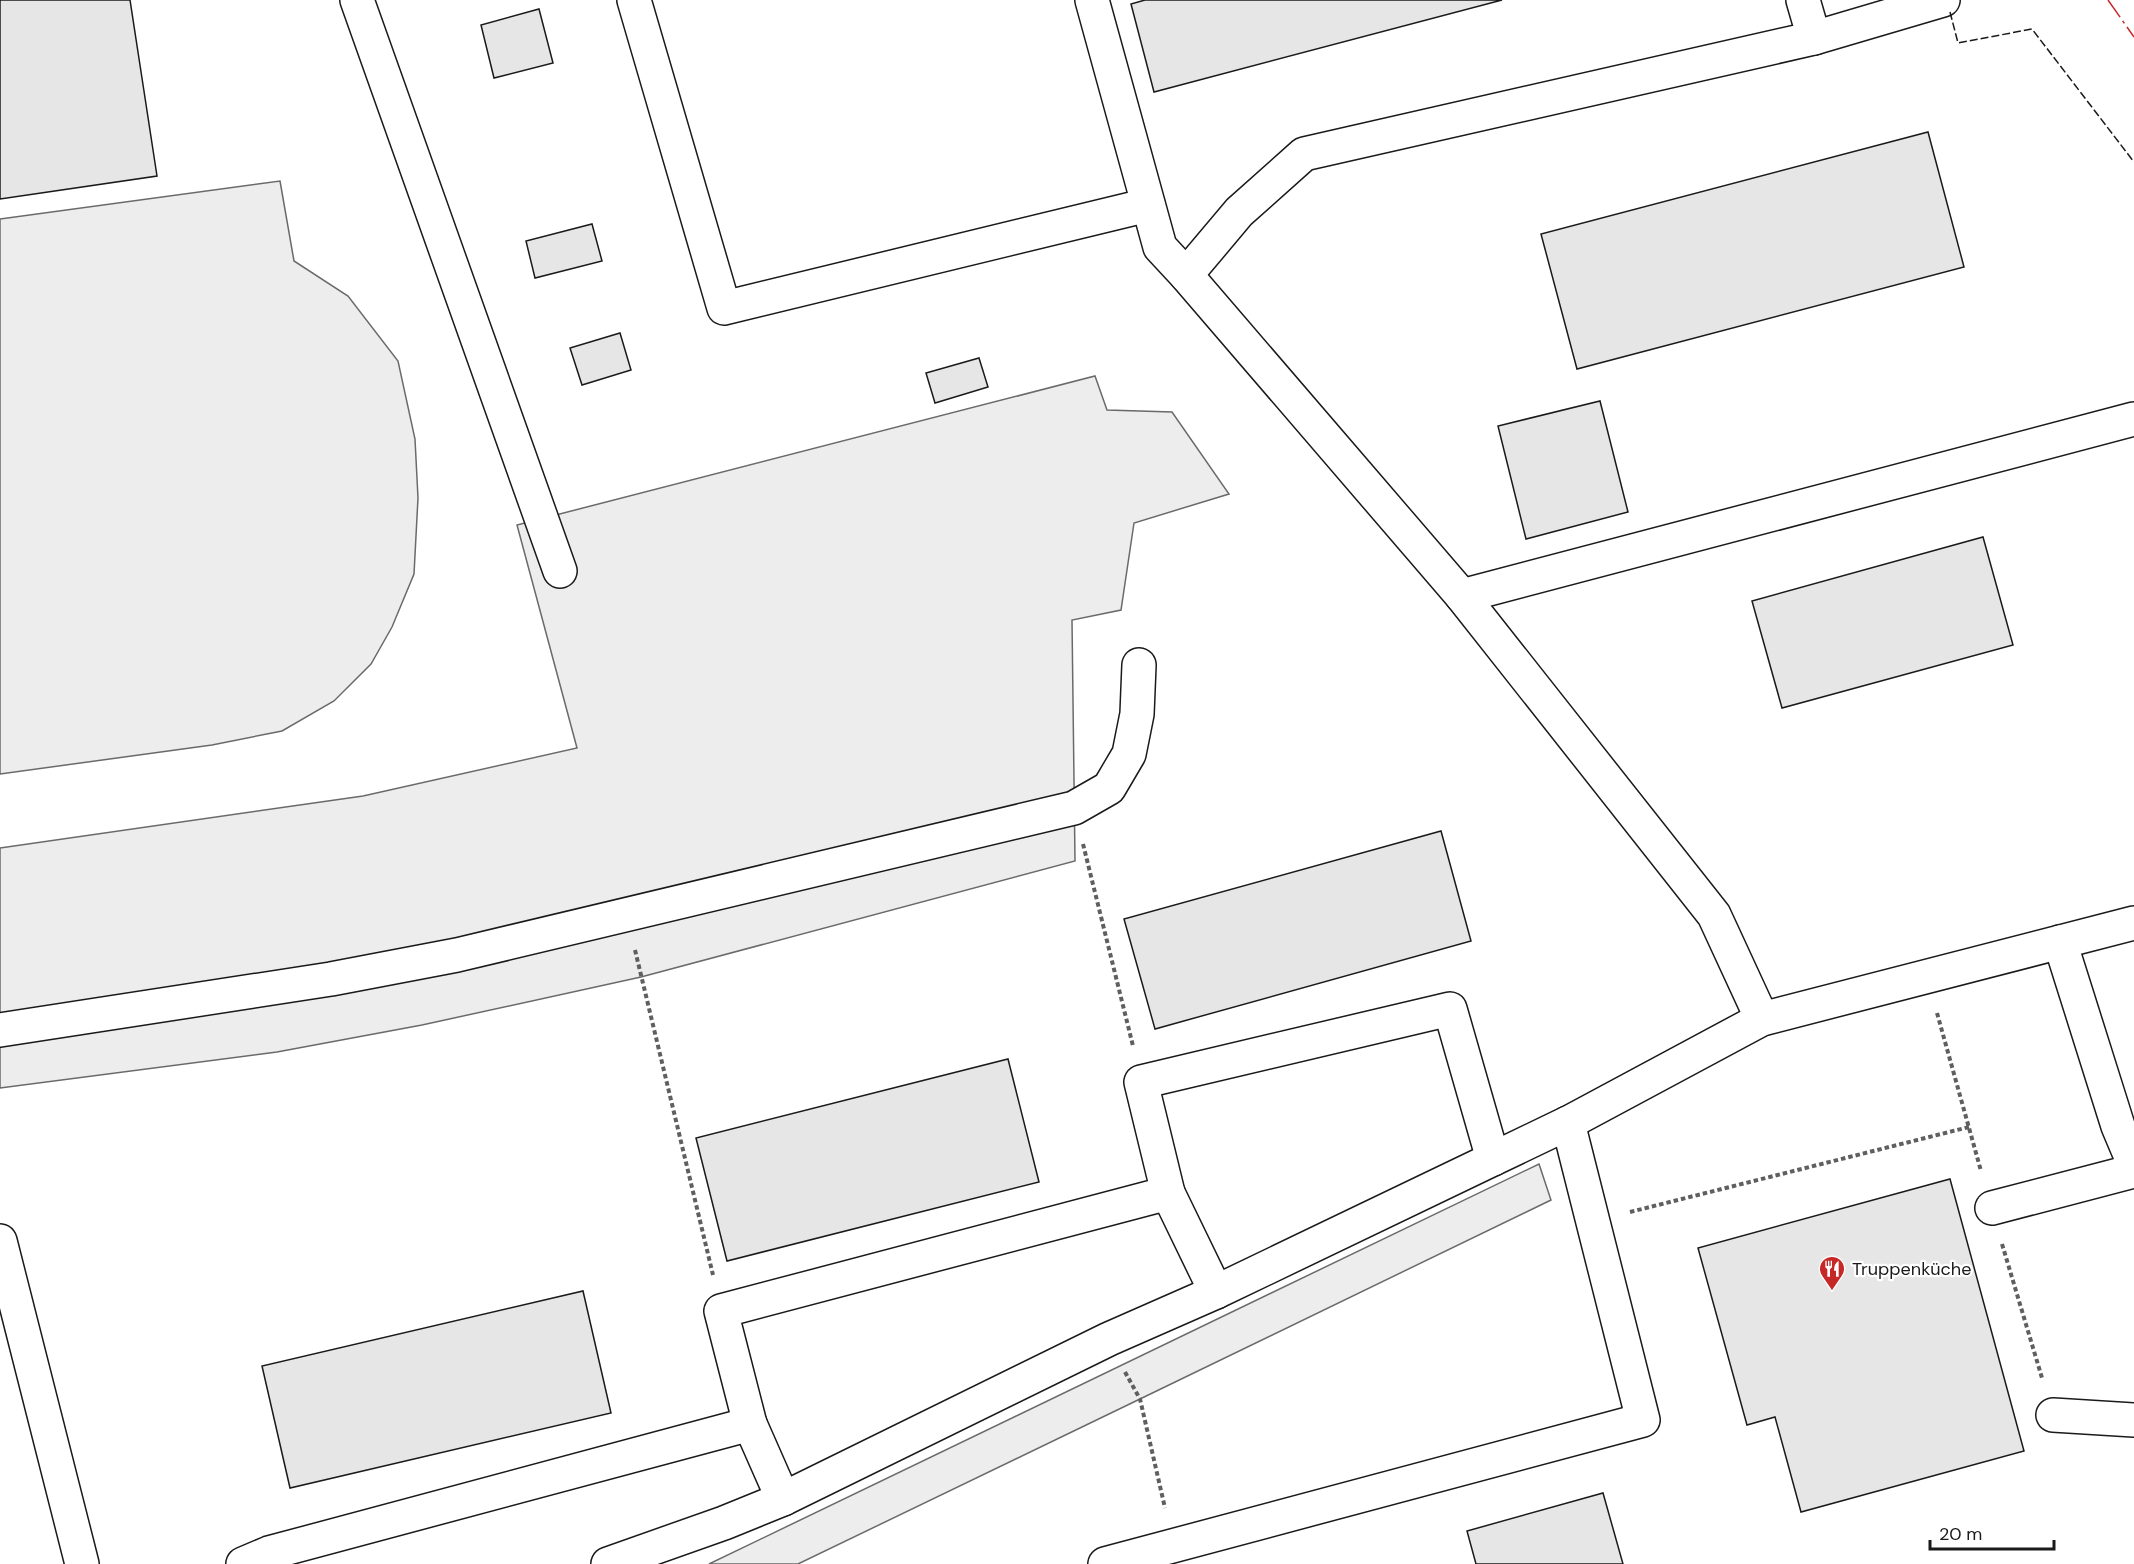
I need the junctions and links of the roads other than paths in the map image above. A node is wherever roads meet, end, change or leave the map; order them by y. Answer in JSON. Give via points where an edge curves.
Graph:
{"nodes":[{"id":1,"x":357,"y":0,"type":"edge"},
{"id":2,"x":634,"y":0,"type":"edge"},
{"id":3,"x":1092,"y":0,"type":"edge"},
{"id":4,"x":1803,"y":0,"type":"edge"},
{"id":5,"x":1943,"y":0,"type":"edge"},
{"id":6,"x":1814,"y":38,"type":"junction"},
{"id":7,"x":1148,"y":205,"type":"junction"},
{"id":8,"x":1186,"y":275,"type":"junction"},
{"id":9,"x":2134,"y":419,"type":"edge"},
{"id":10,"x":560,"y":571,"type":"dead end"},
{"id":11,"x":1462,"y":597,"type":"junction"},
{"id":12,"x":1139,"y":665,"type":"dead end"},
{"id":13,"x":2134,"y":923,"type":"edge"},
{"id":14,"x":2060,"y":942,"type":"junction"},
{"id":15,"x":1762,"y":1019,"type":"junction"},
{"id":16,"x":0,"y":1030,"type":"edge"},
{"id":17,"x":1568,"y":1123,"type":"junction"},
{"id":18,"x":1493,"y":1159,"type":"junction"},
{"id":19,"x":2134,"y":1164,"type":"edge"},
{"id":20,"x":2134,"y":1171,"type":"edge"},
{"id":21,"x":1168,"y":1193,"type":"junction"},
{"id":22,"x":1992,"y":1208,"type":"dead end"},
{"id":23,"x":0,"y":1241,"type":"edge"},
{"id":24,"x":1216,"y":1292,"type":"junction"},
{"id":25,"x":2053,"y":1415,"type":"dead end"},
{"id":26,"x":2134,"y":1420,"type":"edge"},
{"id":27,"x":750,"y":1424,"type":"junction"},
{"id":28,"x":783,"y":1499,"type":"junction"},
{"id":29,"x":82,"y":1564,"type":"edge"},
{"id":30,"x":243,"y":1564,"type":"edge"},
{"id":31,"x":608,"y":1564,"type":"edge"},
{"id":32,"x":1105,"y":1564,"type":"edge"}],
"edges":[{"from":1,"to":10,"type":"lane"},
{"from":2,"to":7,"type":"lane","via":[[724,308]]},
{"from":3,"to":7,"type":"lane"},
{"from":4,"to":6,"type":"lane"},
{"from":5,"to":6,"type":"lane"},
{"from":6,"to":8,"type":"lane","via":[[1304,154],[1239,212]]},
{"from":7,"to":8,"type":"lane","via":[[1160,248]]},
{"from":8,"to":11,"type":"lane"},
{"from":9,"to":11,"type":"lane"},
{"from":11,"to":15,"type":"lane","via":[[1714,915]]},
{"from":12,"to":16,"type":"lane","via":[[1137,714],[1129,754],[1109,788],[1074,808],[397,968]]},
{"from":13,"to":14,"type":"lane"},
{"from":14,"to":15,"type":"lane"},
{"from":14,"to":19,"type":"lane","via":[[2118,1126]]},
{"from":15,"to":17,"type":"lane"},
{"from":17,"to":18,"type":"lane"},
{"from":17,"to":32,"type":"lane","via":[[1643,1420]]},
{"from":18,"to":21,"type":"lane","via":[[1450,1009],[1141,1082]]},
{"from":18,"to":24,"type":"lane"},
{"from":20,"to":22,"type":"lane"},
{"from":21,"to":24,"type":"lane"},
{"from":21,"to":27,"type":"lane","via":[[721,1311]]},
{"from":23,"to":29,"type":"lane"},
{"from":24,"to":28,"type":"lane"},
{"from":25,"to":26,"type":"lane"},
{"from":27,"to":28,"type":"lane"},
{"from":27,"to":30,"type":"lane","via":[[269,1553]]},
{"from":28,"to":31,"type":"lane"}]}
